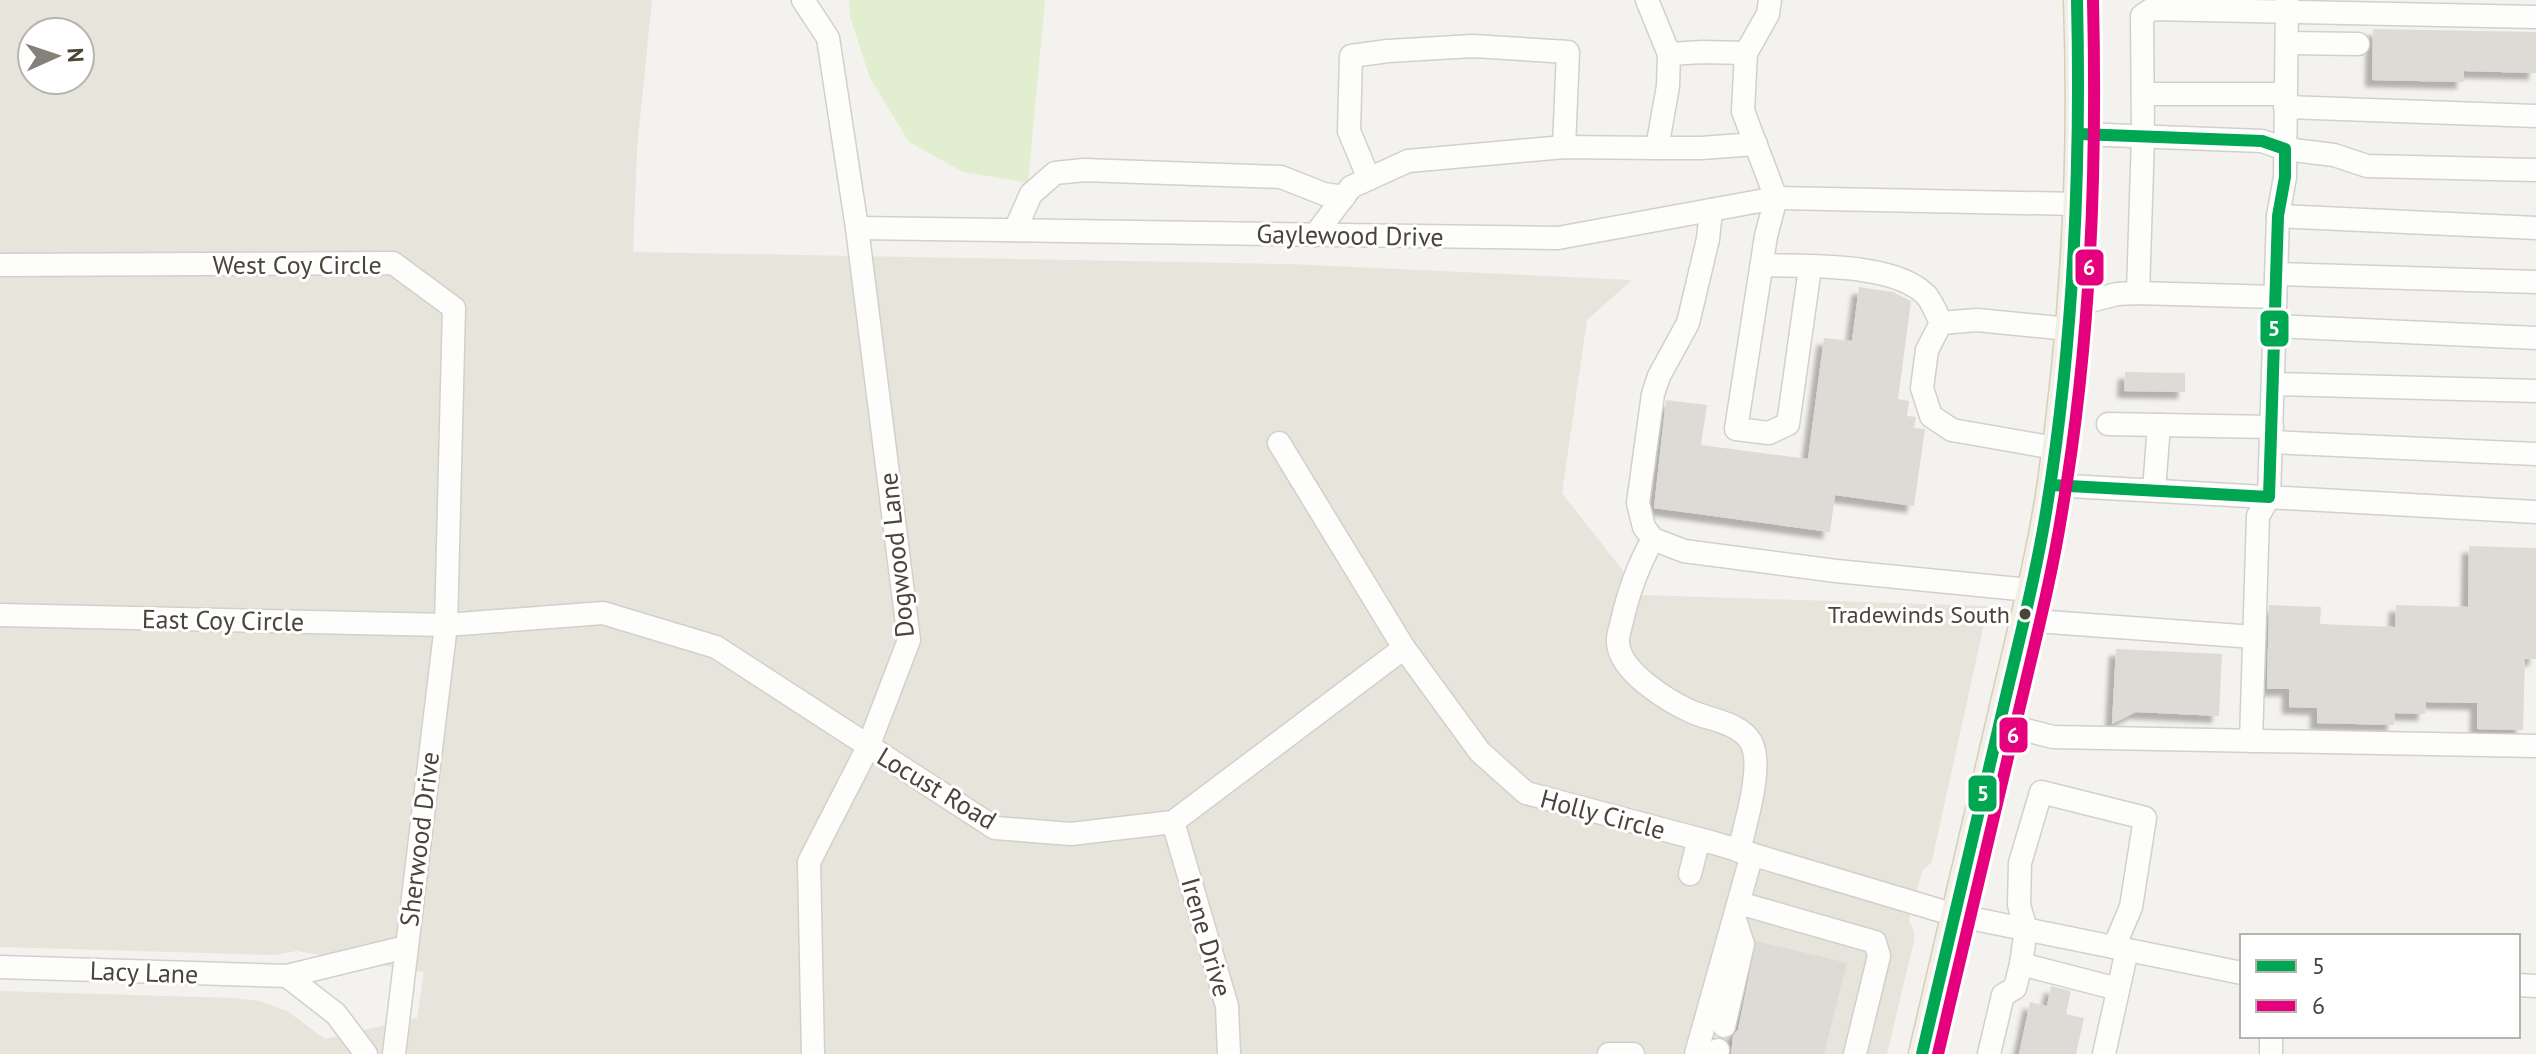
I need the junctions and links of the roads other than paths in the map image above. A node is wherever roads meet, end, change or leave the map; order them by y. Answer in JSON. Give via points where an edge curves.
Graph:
{"nodes":[{"id":1,"x":803,"y":0,"type":"edge"},
{"id":2,"x":1647,"y":0,"type":"edge"},
{"id":3,"x":1770,"y":0,"type":"edge"},
{"id":4,"x":2077,"y":0,"type":"edge"},
{"id":5,"x":2287,"y":6,"type":"edge"},
{"id":6,"x":2536,"y":17,"type":"edge"},
{"id":7,"x":2288,"y":43,"type":"junction"},
{"id":8,"x":2358,"y":44,"type":"dead end"},
{"id":9,"x":1746,"y":53,"type":"junction"},
{"id":10,"x":1669,"y":54,"type":"junction"},
{"id":11,"x":2143,"y":94,"type":"junction"},
{"id":12,"x":2285,"y":100,"type":"junction"},
{"id":13,"x":2536,"y":116,"type":"edge"},
{"id":14,"x":2080,"y":134,"type":"junction"},
{"id":15,"x":2143,"y":137,"type":"junction"},
{"id":16,"x":1756,"y":144,"type":"junction"},
{"id":17,"x":1564,"y":147,"type":"junction"},
{"id":18,"x":1657,"y":148,"type":"junction"},
{"id":19,"x":2285,"y":149,"type":"junction"},
{"id":20,"x":2536,"y":170,"type":"edge"},
{"id":21,"x":1369,"y":179,"type":"junction"},
{"id":22,"x":1344,"y":197,"type":"junction"},
{"id":23,"x":1776,"y":198,"type":"junction"},
{"id":24,"x":2077,"y":204,"type":"junction"},
{"id":25,"x":1711,"y":210,"type":"junction"},
{"id":26,"x":2278,"y":216,"type":"junction"},
{"id":27,"x":857,"y":228,"type":"junction"},
{"id":28,"x":2536,"y":228,"type":"edge"},
{"id":29,"x":1015,"y":230,"type":"junction"},
{"id":30,"x":1315,"y":235,"type":"junction"},
{"id":31,"x":0,"y":265,"type":"edge"},
{"id":32,"x":1763,"y":265,"type":"junction"},
{"id":33,"x":1810,"y":268,"type":"junction"},
{"id":34,"x":2276,"y":274,"type":"junction"},
{"id":35,"x":2536,"y":282,"type":"edge"},
{"id":36,"x":2138,"y":293,"type":"junction"},
{"id":37,"x":2275,"y":297,"type":"junction"},
{"id":38,"x":2070,"y":317,"type":"junction"},
{"id":39,"x":1941,"y":323,"type":"junction"},
{"id":40,"x":2274,"y":326,"type":"junction"},
{"id":41,"x":2536,"y":338,"type":"edge"},
{"id":42,"x":2273,"y":384,"type":"junction"},
{"id":43,"x":2536,"y":391,"type":"edge"},
{"id":44,"x":2108,"y":424,"type":"dead end"},
{"id":45,"x":2159,"y":425,"type":"junction"},
{"id":46,"x":2272,"y":434,"type":"junction"},
{"id":47,"x":1279,"y":443,"type":"dead end"},
{"id":48,"x":2055,"y":448,"type":"junction"},
{"id":49,"x":2536,"y":454,"type":"edge"},
{"id":50,"x":2051,"y":485,"type":"junction"},
{"id":51,"x":2154,"y":490,"type":"junction"},
{"id":52,"x":2269,"y":497,"type":"junction"},
{"id":53,"x":2536,"y":512,"type":"edge"},
{"id":54,"x":1653,"y":539,"type":"junction"},
{"id":55,"x":2029,"y":590,"type":"junction"},
{"id":56,"x":0,"y":615,"type":"edge"},
{"id":57,"x":2023,"y":620,"type":"junction"},
{"id":58,"x":446,"y":625,"type":"junction"},
{"id":59,"x":2254,"y":637,"type":"junction"},
{"id":60,"x":1404,"y":648,"type":"junction"},
{"id":61,"x":1999,"y":723,"type":"junction"},
{"id":62,"x":2251,"y":741,"type":"junction"},
{"id":63,"x":2536,"y":746,"type":"edge"},
{"id":64,"x":868,"y":747,"type":"junction"},
{"id":65,"x":1173,"y":822,"type":"junction"},
{"id":66,"x":1699,"y":839,"type":"junction"},
{"id":67,"x":1746,"y":852,"type":"junction"},
{"id":68,"x":1690,"y":874,"type":"dead end"},
{"id":69,"x":1737,"y":911,"type":"junction"},
{"id":70,"x":1955,"y":915,"type":"junction"},
{"id":71,"x":2026,"y":929,"type":"junction"},
{"id":72,"x":406,"y":947,"type":"junction"},
{"id":73,"x":2120,"y":949,"type":"junction"},
{"id":74,"x":2021,"y":964,"type":"junction"},
{"id":75,"x":0,"y":967,"type":"edge"},
{"id":76,"x":2240,"y":973,"type":"edge"},
{"id":77,"x":287,"y":976,"type":"junction"},
{"id":78,"x":2118,"y":989,"type":"junction"},
{"id":79,"x":1724,"y":1026,"type":"dead end"},
{"id":80,"x":366,"y":1054,"type":"edge"},
{"id":81,"x":394,"y":1054,"type":"edge"},
{"id":82,"x":813,"y":1054,"type":"edge"},
{"id":83,"x":1229,"y":1054,"type":"edge"},
{"id":84,"x":1609,"y":1054,"type":"edge"},
{"id":85,"x":1633,"y":1054,"type":"edge"},
{"id":86,"x":1696,"y":1054,"type":"edge"},
{"id":87,"x":1855,"y":1054,"type":"edge"},
{"id":88,"x":1922,"y":1054,"type":"edge"},
{"id":89,"x":1989,"y":1054,"type":"edge"},
{"id":90,"x":2104,"y":1054,"type":"edge"}],
"edges":[{"from":1,"to":27,"type":"street","via":[[828,38]]},
{"from":2,"to":10,"type":"street"},
{"from":3,"to":9,"type":"street"},
{"from":4,"to":14,"type":"main road"},
{"from":5,"to":6,"type":"street"},
{"from":5,"to":7,"type":"street"},
{"from":5,"to":11,"type":"street","via":[[2152,9],[2142,16]]},
{"from":7,"to":8,"type":"street"},
{"from":7,"to":12,"type":"street"},
{"from":9,"to":10,"type":"street"},
{"from":9,"to":16,"type":"street","via":[[1743,111]]},
{"from":10,"to":18,"type":"street"},
{"from":11,"to":12,"type":"street"},
{"from":11,"to":15,"type":"street"},
{"from":12,"to":13,"type":"street"},
{"from":12,"to":19,"type":"street"},
{"from":14,"to":15,"type":"street"},
{"from":14,"to":24,"type":"main road"},
{"from":15,"to":19,"type":"street","via":[[2262,141]]},
{"from":15,"to":36,"type":"street"},
{"from":16,"to":18,"type":"street"},
{"from":16,"to":23,"type":"street"},
{"from":17,"to":18,"type":"street"},
{"from":17,"to":21,"type":"street","via":[[1408,161]]},
{"from":17,"to":21,"type":"street","via":[[1568,52],[1473,46],[1351,56],[1349,131]]},
{"from":19,"to":20,"type":"street","via":[[2334,155],[2367,166]]},
{"from":19,"to":26,"type":"street"},
{"from":21,"to":22,"type":"street","via":[[1351,187]]},
{"from":22,"to":29,"type":"street","via":[[1281,177],[1084,170],[1055,173],[1031,194]]},
{"from":22,"to":30,"type":"street"},
{"from":23,"to":24,"type":"street","name":"Gaylewood Drive"},
{"from":23,"to":25,"type":"street","name":"Gaylewood Drive"},
{"from":23,"to":32,"type":"street"},
{"from":24,"to":38,"type":"main road"},
{"from":25,"to":30,"type":"street","name":"Gaylewood Drive","via":[[1558,238]]},
{"from":25,"to":54,"type":"street","via":[[1688,323],[1653,394],[1638,503]]},
{"from":26,"to":28,"type":"street"},
{"from":26,"to":34,"type":"street"},
{"from":27,"to":29,"type":"street","name":"Gaylewood Drive"},
{"from":27,"to":64,"type":"street","name":"Dogwood Lane","via":[[909,640]]},
{"from":29,"to":30,"type":"street","name":"Gaylewood Drive"},
{"from":31,"to":58,"type":"street","name":"West Coy Circle","via":[[393,263],[454,308]]},
{"from":32,"to":33,"type":"street"},
{"from":32,"to":33,"type":"street","via":[[1736,429],[1769,433],[1788,424]]},
{"from":33,"to":39,"type":"street","via":[[1875,272],[1910,283],[1927,297]]},
{"from":34,"to":35,"type":"street"},
{"from":34,"to":37,"type":"street"},
{"from":36,"to":37,"type":"street"},
{"from":36,"to":38,"type":"street","via":[[2117,294]]},
{"from":37,"to":40,"type":"street"},
{"from":38,"to":39,"type":"street"},
{"from":38,"to":48,"type":"main road"},
{"from":39,"to":48,"type":"street","via":[[1927,350],[1922,388],[1931,416],[1952,430]]},
{"from":40,"to":41,"type":"street"},
{"from":40,"to":42,"type":"street"},
{"from":42,"to":43,"type":"street"},
{"from":42,"to":46,"type":"street"},
{"from":44,"to":45,"type":"street"},
{"from":45,"to":46,"type":"street"},
{"from":45,"to":51,"type":"street"},
{"from":46,"to":49,"type":"street"},
{"from":46,"to":52,"type":"street"},
{"from":47,"to":60,"type":"street","name":"Holly Circle"},
{"from":48,"to":50,"type":"main road"},
{"from":50,"to":51,"type":"street"},
{"from":50,"to":55,"type":"main road"},
{"from":51,"to":52,"type":"street"},
{"from":52,"to":53,"type":"street"},
{"from":52,"to":59,"type":"street","via":[[2258,516]]},
{"from":54,"to":55,"type":"street","via":[[1684,551]]},
{"from":54,"to":67,"type":"street","via":[[1637,568],[1618,642],[1622,656],[1653,690],[1731,726],[1752,745],[1756,764]]},
{"from":55,"to":57,"type":"main road"},
{"from":56,"to":58,"type":"street","name":"East Coy Circle"},
{"from":57,"to":59,"type":"street"},
{"from":57,"to":61,"type":"main road"},
{"from":58,"to":64,"type":"street","name":"Locust Road","via":[[603,613],[716,647]]},
{"from":58,"to":72,"type":"street","name":"Sherwood Drive"},
{"from":59,"to":62,"type":"street"},
{"from":60,"to":65,"type":"street"},
{"from":60,"to":66,"type":"street","name":"Holly Circle","via":[[1480,752],[1526,793]]},
{"from":61,"to":62,"type":"street","via":[[2053,737]]},
{"from":61,"to":70,"type":"main road"},
{"from":62,"to":63,"type":"street"},
{"from":64,"to":65,"type":"street","name":"Locust Road","via":[[995,828],[1071,834]]},
{"from":64,"to":82,"type":"street","name":"Dogwood Lane","via":[[809,862]]},
{"from":65,"to":83,"type":"street","name":"Irene Drive","via":[[1227,1006]]},
{"from":66,"to":67,"type":"street","name":"Holly Circle"},
{"from":66,"to":68,"type":"street"},
{"from":67,"to":69,"type":"street"},
{"from":67,"to":70,"type":"street","name":"Holly Circle"},
{"from":69,"to":79,"type":"street","via":[[1743,944]]},
{"from":69,"to":86,"type":"street"},
{"from":69,"to":87,"type":"street","via":[[1875,942],[1879,956]]},
{"from":70,"to":71,"type":"street","name":"Holly Circle"},
{"from":70,"to":88,"type":"main road"},
{"from":71,"to":73,"type":"street","name":"Holly Circle"},
{"from":71,"to":73,"type":"street","via":[[2019,905],[2020,863],[2041,792],[2145,818]]},
{"from":71,"to":74,"type":"street"},
{"from":72,"to":77,"type":"street","name":"Lacy Lane"},
{"from":72,"to":81,"type":"street","name":"Sherwood Drive"},
{"from":73,"to":76,"type":"street","name":"Holly Circle"},
{"from":73,"to":78,"type":"street"},
{"from":74,"to":78,"type":"street"},
{"from":74,"to":89,"type":"street","via":[[2015,988],[2003,995]]},
{"from":75,"to":77,"type":"street","name":"Lacy Lane"},
{"from":77,"to":80,"type":"street","via":[[336,1014]]},
{"from":78,"to":90,"type":"street"},
{"from":84,"to":85,"type":"street"}]}
